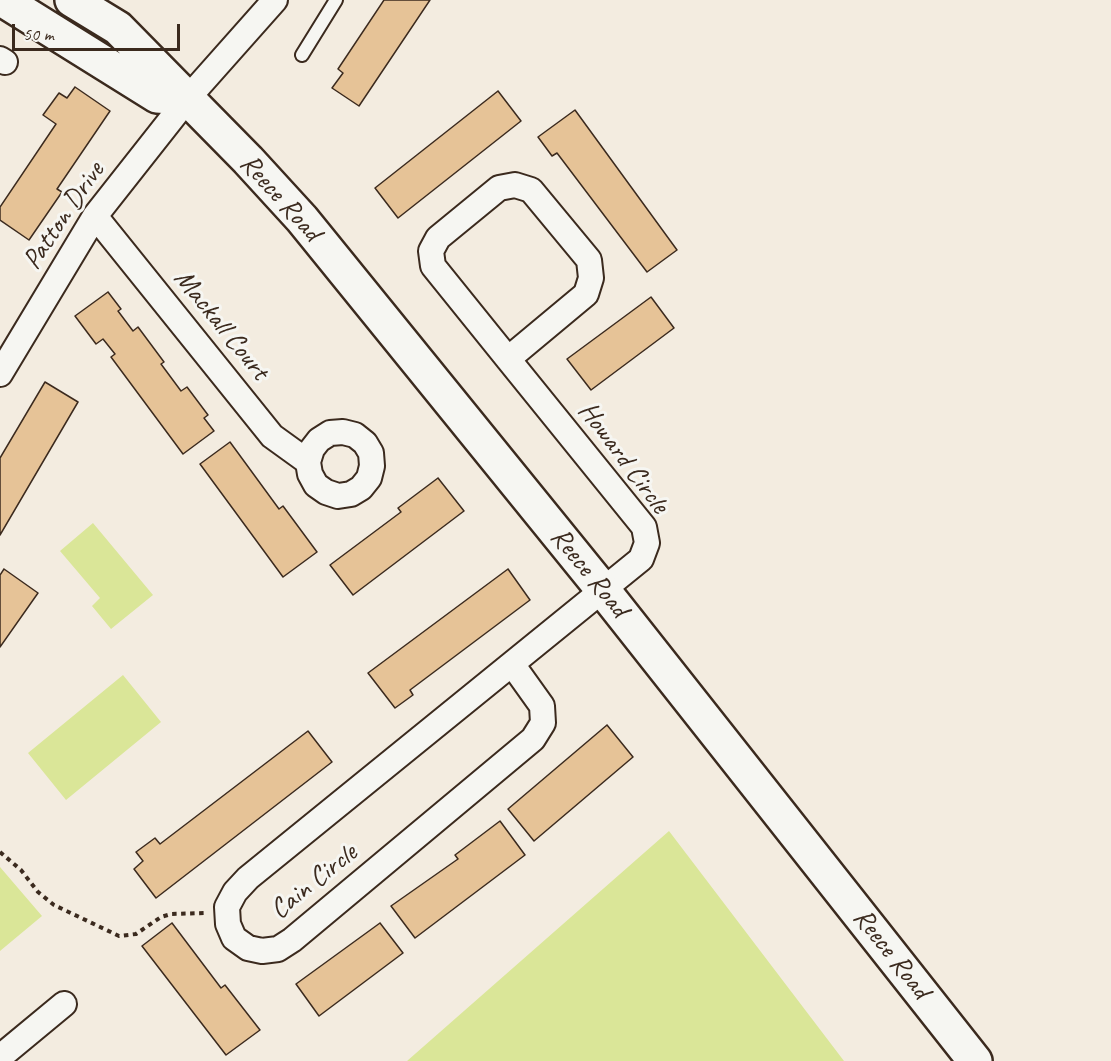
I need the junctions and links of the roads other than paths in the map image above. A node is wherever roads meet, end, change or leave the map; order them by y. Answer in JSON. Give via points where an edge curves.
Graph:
{"nodes":[{"id":1,"x":3,"y":0,"type":"edge"},
{"id":2,"x":72,"y":0,"type":"edge"},
{"id":3,"x":336,"y":0,"type":"edge"},
{"id":4,"x":265,"y":3,"type":"edge"},
{"id":5,"x":302,"y":56,"type":"dead end"},
{"id":6,"x":188,"y":98,"type":"junction"},
{"id":7,"x":95,"y":216,"type":"junction"},
{"id":8,"x":508,"y":359,"type":"junction"},
{"id":9,"x":0,"y":374,"type":"edge"},
{"id":10,"x":309,"y":462,"type":"dead end"},
{"id":11,"x":603,"y":590,"type":"junction"},
{"id":12,"x":512,"y":664,"type":"junction"},
{"id":13,"x":64,"y":1004,"type":"dead end"},
{"id":14,"x":0,"y":1057,"type":"edge"},
{"id":15,"x":975,"y":1061,"type":"edge"}],
"edges":[{"from":1,"to":6,"type":"main road","via":[[158,96]]},
{"from":2,"to":6,"type":"main road","name":"Reece Road","via":[[118,28]]},
{"from":3,"to":5,"type":"lane"},
{"from":4,"to":6,"type":"street","name":"Patton Drive"},
{"from":6,"to":7,"type":"street","name":"Patton Drive"},
{"from":6,"to":11,"type":"main road","name":"Reece Road","via":[[302,219]]},
{"from":7,"to":9,"type":"street","name":"Patton Drive"},
{"from":7,"to":10,"type":"street","name":"Mackall Court","via":[[272,436]]},
{"from":8,"to":8,"type":"street","name":"Howard Circle","via":[[433,266],[431,251],[438,238],[499,188],[515,185],[531,190],[589,260],[591,278],[586,294]]},
{"from":8,"to":11,"type":"street","name":"Howard Circle","via":[[645,527],[647,543],[641,559]]},
{"from":11,"to":12,"type":"street","name":"Cain Circle"},
{"from":11,"to":15,"type":"main road","name":"Reece Road"},
{"from":12,"to":12,"type":"street","name":"Cain Circle","via":[[235,892],[227,907],[234,938],[248,948],[262,951],[278,949],[292,940],[533,739],[543,723],[542,706]]},
{"from":13,"to":14,"type":"street"}]}
